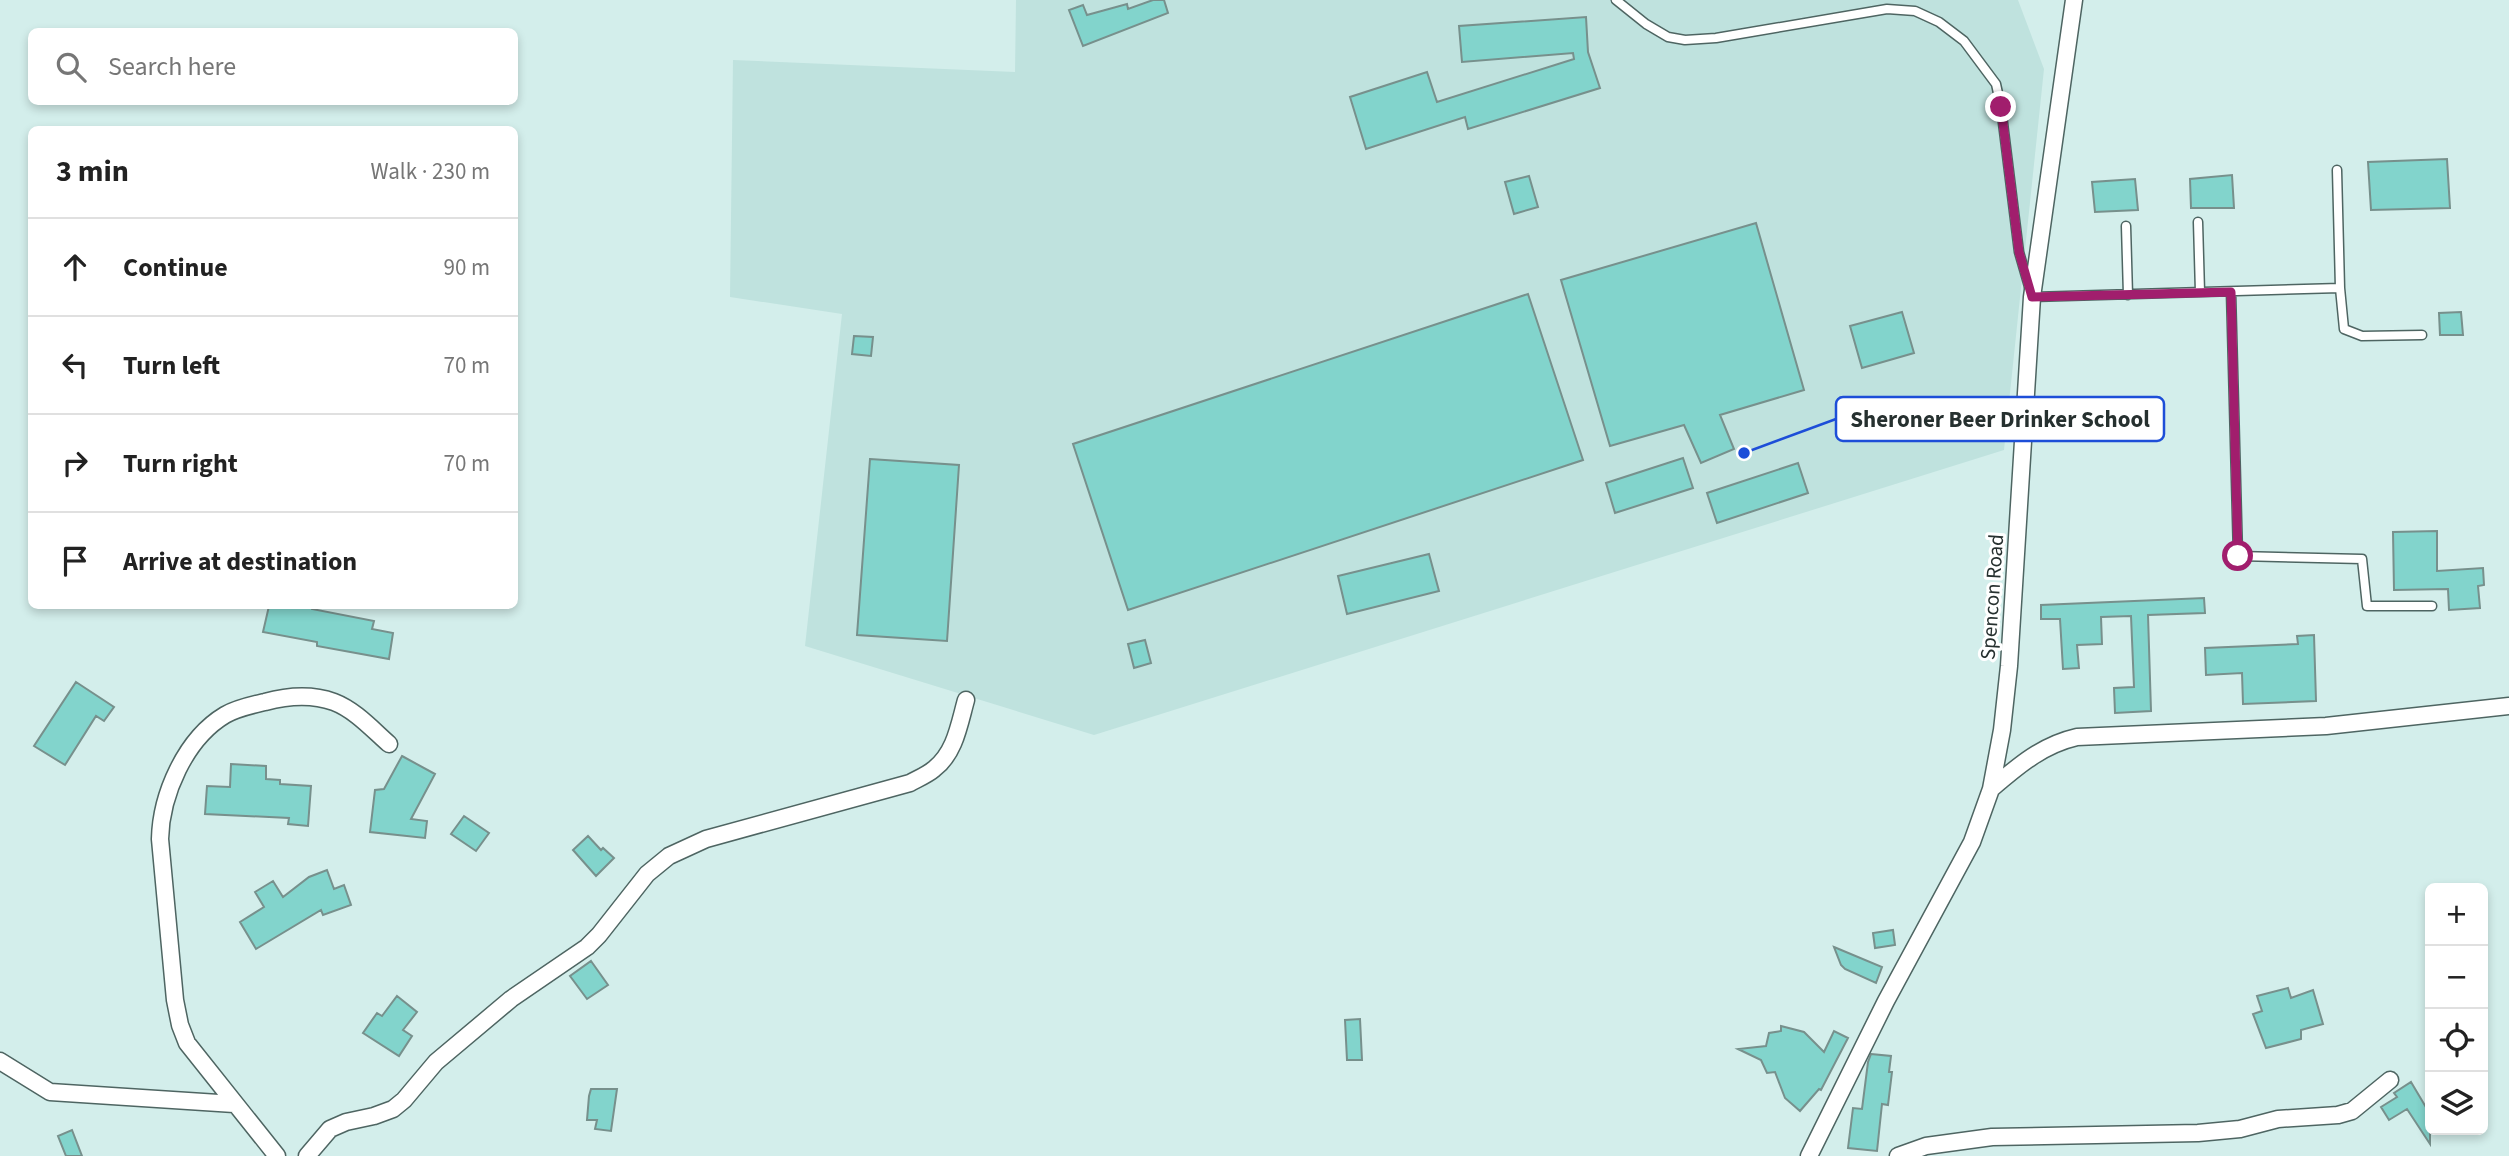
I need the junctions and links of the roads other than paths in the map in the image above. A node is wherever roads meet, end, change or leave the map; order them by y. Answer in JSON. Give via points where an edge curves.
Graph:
{"nodes":[{"id":1,"x":1616,"y":0,"type":"edge"},
{"id":2,"x":2074,"y":0,"type":"edge"},
{"id":3,"x":2337,"y":170,"type":"dead end"},
{"id":4,"x":2198,"y":222,"type":"dead end"},
{"id":5,"x":2126,"y":226,"type":"dead end"},
{"id":6,"x":2340,"y":288,"type":"junction"},
{"id":7,"x":2200,"y":292,"type":"junction"},
{"id":8,"x":2231,"y":292,"type":"junction"},
{"id":9,"x":2128,"y":295,"type":"junction"},
{"id":10,"x":2032,"y":297,"type":"junction"},
{"id":11,"x":2422,"y":335,"type":"dead end"},
{"id":12,"x":2432,"y":606,"type":"dead end"},
{"id":13,"x":966,"y":700,"type":"dead end"},
{"id":14,"x":2509,"y":706,"type":"edge"},
{"id":15,"x":389,"y":744,"type":"dead end"},
{"id":16,"x":1991,"y":789,"type":"junction"},
{"id":17,"x":0,"y":1061,"type":"edge"},
{"id":18,"x":2390,"y":1080,"type":"dead end"},
{"id":19,"x":234,"y":1104,"type":"junction"},
{"id":20,"x":277,"y":1156,"type":"edge"},
{"id":21,"x":307,"y":1156,"type":"edge"},
{"id":22,"x":1809,"y":1156,"type":"edge"},
{"id":23,"x":1898,"y":1156,"type":"edge"}],
"edges":[{"from":1,"to":10,"type":"lane","via":[[1668,37],[1685,40],[1887,9],[1915,11],[1939,22],[1964,41],[1996,84],[2019,252]]},
{"from":2,"to":10,"type":"street","name":"Spencon Road"},
{"from":3,"to":6,"type":"lane"},
{"from":4,"to":7,"type":"lane"},
{"from":5,"to":9,"type":"lane"},
{"from":6,"to":8,"type":"lane"},
{"from":6,"to":11,"type":"lane","via":[[2344,329],[2362,336]]},
{"from":7,"to":8,"type":"lane"},
{"from":7,"to":9,"type":"lane"},
{"from":8,"to":12,"type":"lane","via":[[2238,556],[2362,559],[2367,606]]},
{"from":9,"to":10,"type":"lane"},
{"from":10,"to":16,"type":"street","name":"Spencon Road","via":[[2009,666]]},
{"from":13,"to":21,"type":"street","via":[[947,755],[910,783],[706,839],[669,856],[648,874],[587,947],[511,999],[447,1053],[404,1100],[393,1109],[330,1129]]},
{"from":14,"to":16,"type":"street","via":[[2326,726],[2077,737],[2056,742]]},
{"from":15,"to":19,"type":"street","via":[[335,702],[314,696],[279,698],[224,716],[199,739],[167,791],[160,839],[180,1025],[187,1043]]},
{"from":16,"to":22,"type":"street","name":"Spencon Road","via":[[1972,842]]},
{"from":17,"to":19,"type":"street","via":[[50,1092]]},
{"from":18,"to":23,"type":"street","via":[[2351,1111],[2338,1115],[2278,1119],[2199,1133],[1992,1138],[1926,1146]]},
{"from":19,"to":20,"type":"street"}]}
